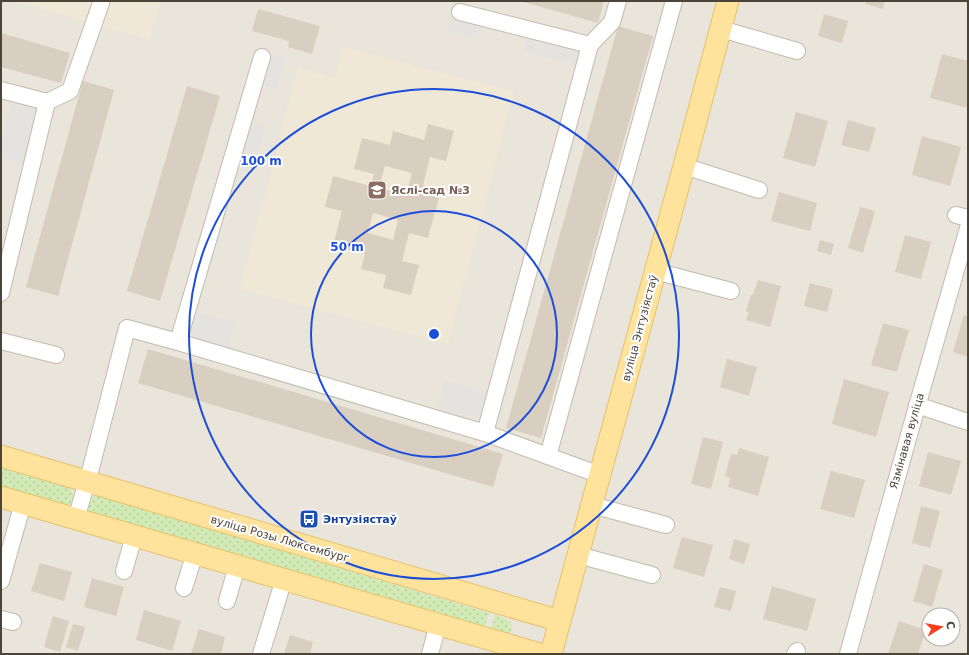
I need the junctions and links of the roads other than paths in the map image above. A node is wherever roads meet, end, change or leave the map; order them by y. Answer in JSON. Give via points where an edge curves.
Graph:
{"nodes":[{"id":1,"x":618,"y":1,"type":"edge"},
{"id":2,"x":674,"y":1,"type":"edge"},
{"id":3,"x":728,"y":1,"type":"edge"},
{"id":4,"x":101,"y":3,"type":"dead end"},
{"id":5,"x":460,"y":12,"type":"dead end"},
{"id":6,"x":721,"y":28,"type":"junction"},
{"id":7,"x":590,"y":45,"type":"junction"},
{"id":8,"x":797,"y":51,"type":"dead end"},
{"id":9,"x":262,"y":56,"type":"dead end"},
{"id":10,"x":1,"y":90,"type":"edge"},
{"id":11,"x":47,"y":102,"type":"junction"},
{"id":12,"x":684,"y":166,"type":"junction"},
{"id":13,"x":758,"y":190,"type":"dead end"},
{"id":14,"x":961,"y":236,"type":"edge"},
{"id":15,"x":655,"y":271,"type":"junction"},
{"id":16,"x":2,"y":285,"type":"edge"},
{"id":17,"x":731,"y":292,"type":"dead end"},
{"id":18,"x":1,"y":341,"type":"edge"},
{"id":19,"x":178,"y":342,"type":"junction"},
{"id":20,"x":56,"y":356,"type":"dead end"},
{"id":21,"x":911,"y":412,"type":"junction"},
{"id":22,"x":968,"y":422,"type":"edge"},
{"id":23,"x":485,"y":433,"type":"junction"},
{"id":24,"x":1,"y":456,"type":"edge"},
{"id":25,"x":548,"y":456,"type":"junction"},
{"id":26,"x":600,"y":475,"type":"junction"},
{"id":27,"x":87,"y":482,"type":"junction"},
{"id":28,"x":1,"y":497,"type":"edge"},
{"id":29,"x":23,"y":503,"type":"junction"},
{"id":30,"x":592,"y":505,"type":"junction"},
{"id":31,"x":76,"y":519,"type":"junction"},
{"id":32,"x":666,"y":525,"type":"dead end"},
{"id":33,"x":134,"y":536,"type":"junction"},
{"id":34,"x":195,"y":554,"type":"junction"},
{"id":35,"x":578,"y":555,"type":"junction"},
{"id":36,"x":237,"y":566,"type":"junction"},
{"id":37,"x":124,"y":571,"type":"dead end"},
{"id":38,"x":652,"y":575,"type":"dead end"},
{"id":39,"x":284,"y":579,"type":"junction"},
{"id":40,"x":1,"y":582,"type":"edge"},
{"id":41,"x":184,"y":588,"type":"dead end"},
{"id":42,"x":227,"y":600,"type":"dead end"},
{"id":43,"x":560,"y":621,"type":"junction"},
{"id":44,"x":438,"y":624,"type":"junction"},
{"id":45,"x":510,"y":650,"type":"edge"},
{"id":46,"x":261,"y":654,"type":"edge"},
{"id":47,"x":430,"y":654,"type":"edge"},
{"id":48,"x":540,"y":654,"type":"edge"},
{"id":49,"x":551,"y":654,"type":"edge"},
{"id":50,"x":848,"y":654,"type":"edge"}],
"edges":[{"from":1,"to":7,"type":"street","via":[[612,22]]},
{"from":2,"to":25,"type":"street"},
{"from":3,"to":6,"type":"main road","name":"вуліца Энтузіястаў"},
{"from":4,"to":11,"type":"street","via":[[70,91]]},
{"from":5,"to":7,"type":"street"},
{"from":6,"to":8,"type":"street"},
{"from":6,"to":12,"type":"main road","name":"вуліца Энтузіястаў"},
{"from":7,"to":23,"type":"street"},
{"from":9,"to":19,"type":"street"},
{"from":10,"to":11,"type":"street"},
{"from":11,"to":16,"type":"street"},
{"from":12,"to":13,"type":"street"},
{"from":12,"to":15,"type":"main road","name":"вуліца Энтузіястаў"},
{"from":14,"to":21,"type":"street","name":"Язмінавая вуліца","via":[[929,339]]},
{"from":15,"to":17,"type":"street"},
{"from":15,"to":26,"type":"main road","name":"вуліца Энтузіястаў"},
{"from":18,"to":20,"type":"street"},
{"from":19,"to":23,"type":"street"},
{"from":19,"to":27,"type":"street","via":[[127,328]]},
{"from":21,"to":22,"type":"street"},
{"from":21,"to":50,"type":"street","name":"Язмінавая вуліца","via":[[882,510]]},
{"from":23,"to":25,"type":"street"},
{"from":24,"to":27,"type":"main road","name":"вуліца Розы Люксембург"},
{"from":25,"to":26,"type":"street"},
{"from":26,"to":30,"type":"main road","name":"вуліца Энтузіястаў"},
{"from":27,"to":31,"type":"street"},
{"from":27,"to":43,"type":"main road","name":"вуліца Розы Люксембург"},
{"from":28,"to":29,"type":"main road"},
{"from":29,"to":31,"type":"main road"},
{"from":29,"to":40,"type":"street"},
{"from":30,"to":32,"type":"street"},
{"from":30,"to":35,"type":"main road","name":"вуліца Энтузіястаў"},
{"from":31,"to":33,"type":"main road"},
{"from":33,"to":34,"type":"main road"},
{"from":33,"to":37,"type":"street"},
{"from":34,"to":36,"type":"main road"},
{"from":34,"to":41,"type":"street"},
{"from":35,"to":38,"type":"street"},
{"from":35,"to":43,"type":"main road","name":"вуліца Энтузіястаў"},
{"from":36,"to":39,"type":"main road"},
{"from":36,"to":42,"type":"street"},
{"from":39,"to":44,"type":"main road"},
{"from":39,"to":46,"type":"street"},
{"from":43,"to":49,"type":"main road","name":"вуліца Энтузіястаў"},
{"from":44,"to":45,"type":"main road"},
{"from":44,"to":47,"type":"street"},
{"from":45,"to":48,"type":"main road"}]}
